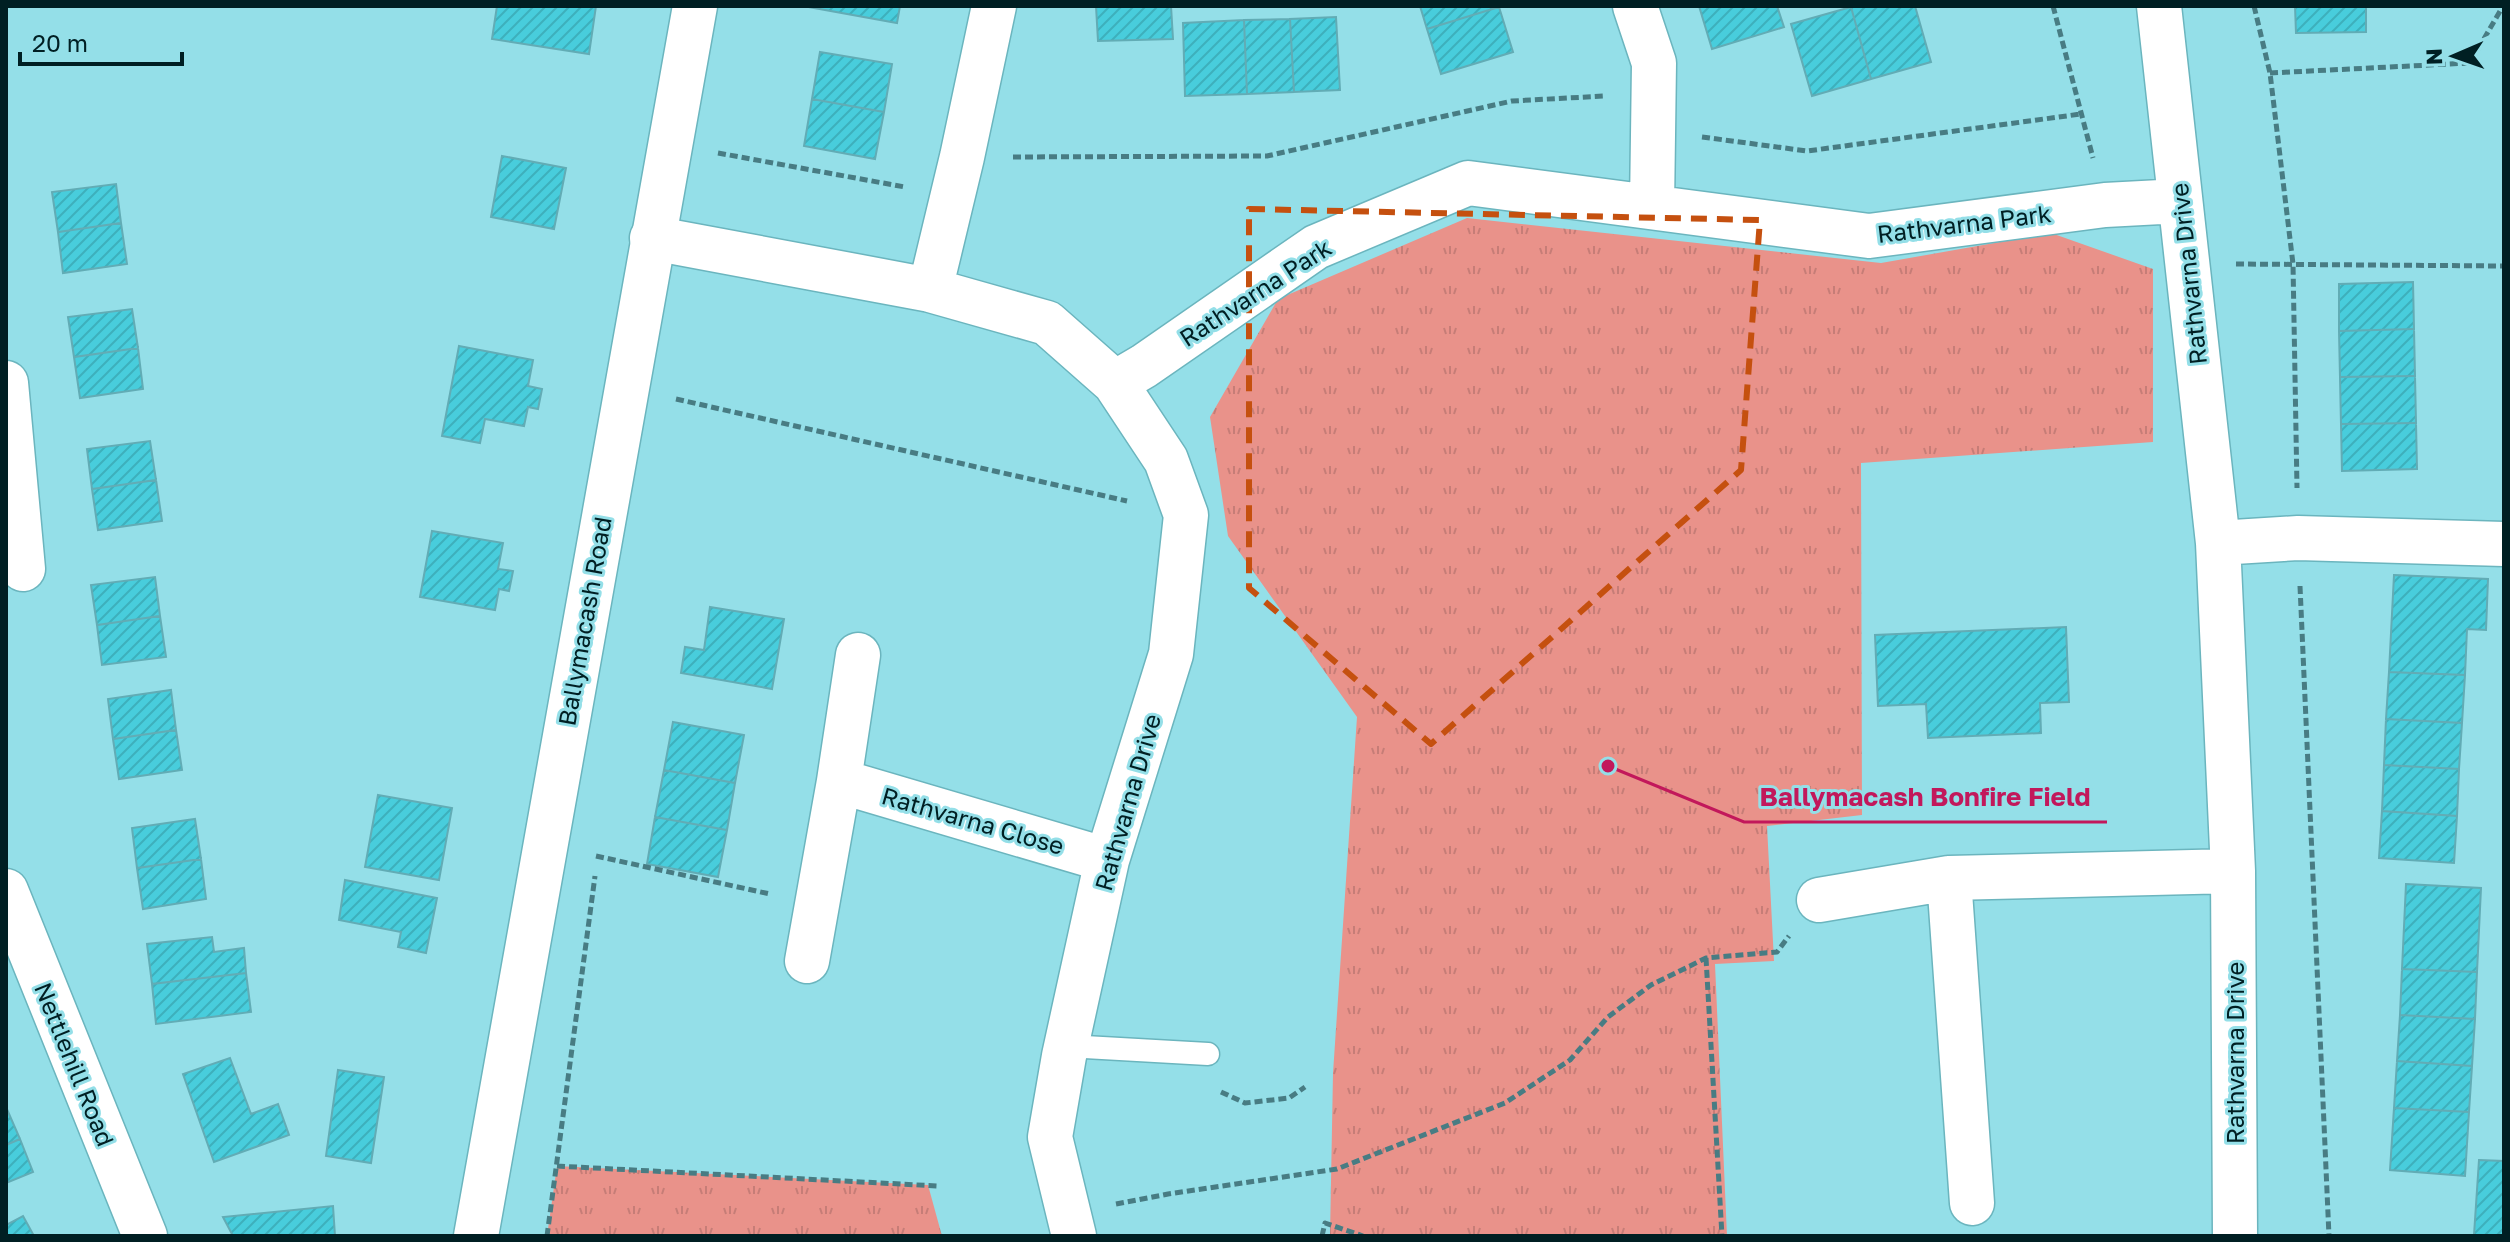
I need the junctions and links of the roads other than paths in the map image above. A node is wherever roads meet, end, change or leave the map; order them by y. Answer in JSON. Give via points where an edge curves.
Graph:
{"nodes":[{"id":1,"x":695,"y":6,"type":"edge"},
{"id":2,"x":994,"y":6,"type":"edge"},
{"id":3,"x":1635,"y":6,"type":"edge"},
{"id":4,"x":2159,"y":6,"type":"edge"},
{"id":5,"x":2180,"y":201,"type":"junction"},
{"id":6,"x":1652,"y":207,"type":"junction"},
{"id":7,"x":652,"y":238,"type":"junction"},
{"id":8,"x":930,"y":290,"type":"junction"},
{"id":9,"x":6,"y":383,"type":"edge"},
{"id":10,"x":1115,"y":383,"type":"junction"},
{"id":11,"x":2218,"y":543,"type":"junction"},
{"id":12,"x":2504,"y":544,"type":"edge"},
{"id":13,"x":23,"y":569,"type":"dead end"},
{"id":14,"x":858,"y":655,"type":"dead end"},
{"id":15,"x":839,"y":781,"type":"junction"},
{"id":16,"x":1107,"y":860,"type":"junction"},
{"id":17,"x":2233,"y":871,"type":"junction"},
{"id":18,"x":1949,"y":878,"type":"junction"},
{"id":19,"x":6,"y":891,"type":"edge"},
{"id":20,"x":1819,"y":900,"type":"road end"},
{"id":21,"x":807,"y":961,"type":"dead end"},
{"id":22,"x":1067,"y":1046,"type":"junction"},
{"id":23,"x":1208,"y":1054,"type":"dead end"},
{"id":24,"x":1972,"y":1203,"type":"dead end"},
{"id":25,"x":1071,"y":1225,"type":"edge"},
{"id":26,"x":145,"y":1236,"type":"edge"},
{"id":27,"x":476,"y":1236,"type":"edge"},
{"id":28,"x":2235,"y":1236,"type":"edge"}],
"edges":[{"from":1,"to":7,"type":"street","name":"Ballymacash Road"},
{"from":2,"to":8,"type":"street"},
{"from":3,"to":6,"type":"street","via":[[1654,63]]},
{"from":4,"to":5,"type":"street","name":"Rathvarna Drive"},
{"from":5,"to":6,"type":"street","name":"Rathvarna Park","via":[[2105,205],[1869,236]]},
{"from":5,"to":11,"type":"street","name":"Rathvarna Drive"},
{"from":6,"to":10,"type":"street","name":"Rathvarna Park","via":[[1468,183],[1316,247]]},
{"from":7,"to":8,"type":"street"},
{"from":7,"to":27,"type":"street","name":"Ballymacash Road"},
{"from":8,"to":10,"type":"street","via":[[1047,323]]},
{"from":9,"to":13,"type":"street"},
{"from":10,"to":16,"type":"street","name":"Rathvarna Drive","via":[[1166,460],[1186,515],[1171,654]]},
{"from":11,"to":12,"type":"street","via":[[2298,538]]},
{"from":11,"to":17,"type":"street","name":"Rathvarna Drive"},
{"from":14,"to":15,"type":"street"},
{"from":15,"to":16,"type":"street","name":"Rathvarna Close"},
{"from":15,"to":21,"type":"street"},
{"from":16,"to":22,"type":"street","name":"Rathvarna Drive"},
{"from":17,"to":18,"type":"street"},
{"from":17,"to":28,"type":"street","name":"Rathvarna Drive"},
{"from":18,"to":20,"type":"street"},
{"from":18,"to":24,"type":"street"},
{"from":19,"to":26,"type":"street","name":"Nettlehill Road"},
{"from":22,"to":23,"type":"lane"},
{"from":22,"to":25,"type":"street","name":"Rathvarna Drive","via":[[1050,1137]]}]}
